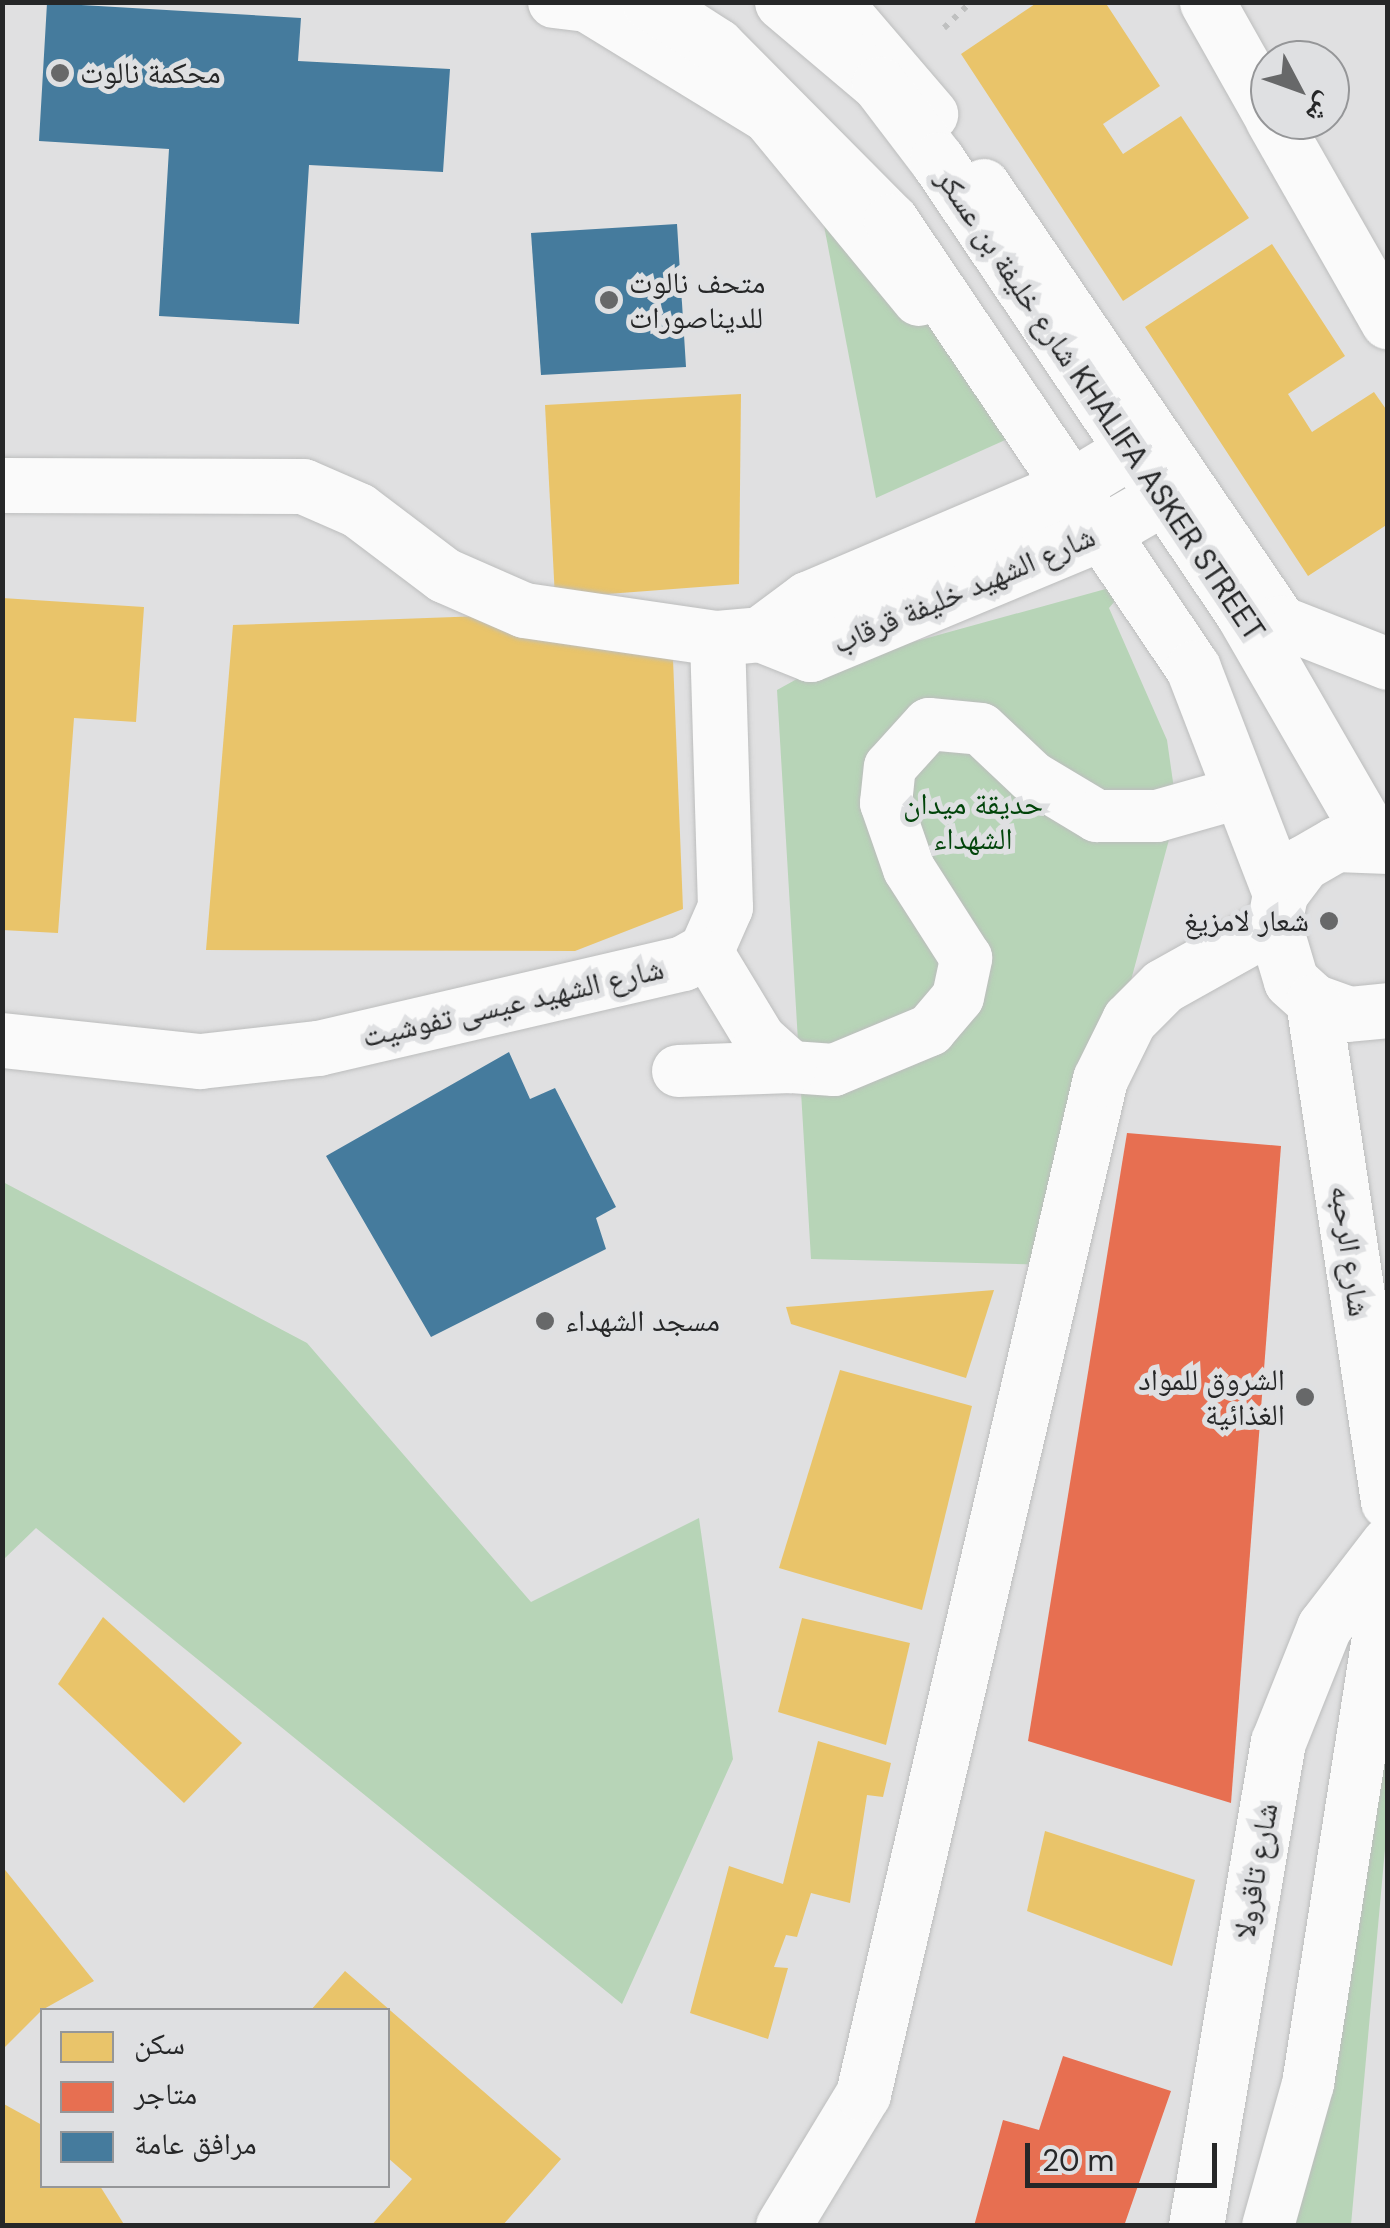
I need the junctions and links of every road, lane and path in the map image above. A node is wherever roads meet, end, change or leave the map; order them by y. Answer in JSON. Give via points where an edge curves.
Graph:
{"nodes":[{"id":1,"x":554,"y":2,"type":"edge"},
{"id":2,"x":649,"y":2,"type":"edge"},
{"id":3,"x":782,"y":2,"type":"edge"},
{"id":4,"x":836,"y":2,"type":"edge"},
{"id":5,"x":971,"y":2,"type":"edge"},
{"id":6,"x":1207,"y":2,"type":"edge"},
{"id":7,"x":944,"y":28,"type":"dead end"},
{"id":8,"x":1250,"y":78,"type":"edge"},
{"id":9,"x":1285,"y":140,"type":"edge"},
{"id":10,"x":1388,"y":322,"type":"edge"},
{"id":11,"x":1134,"y":448,"type":"junction"},
{"id":12,"x":2,"y":485,"type":"edge"},
{"id":13,"x":1065,"y":489,"type":"junction"},
{"id":14,"x":1164,"y":497,"type":"junction"},
{"id":15,"x":1096,"y":535,"type":"junction"},
{"id":16,"x":738,"y":636,"type":"junction"},
{"id":17,"x":1388,"y":664,"type":"edge"},
{"id":18,"x":1240,"y":792,"type":"junction"},
{"id":19,"x":1381,"y":844,"type":"edge"},
{"id":20,"x":1277,"y":909,"type":"junction"},
{"id":21,"x":706,"y":950,"type":"junction"},
{"id":22,"x":1313,"y":1001,"type":"junction"},
{"id":23,"x":1388,"y":1010,"type":"edge"},
{"id":24,"x":2,"y":1040,"type":"edge"},
{"id":25,"x":791,"y":1067,"type":"junction"},
{"id":26,"x":678,"y":1071,"type":"dead end"},
{"id":27,"x":1388,"y":1501,"type":"edge"},
{"id":28,"x":1388,"y":1544,"type":"edge"},
{"id":29,"x":1388,"y":1574,"type":"edge"},
{"id":30,"x":783,"y":2226,"type":"edge"},
{"id":31,"x":1196,"y":2226,"type":"edge"},
{"id":32,"x":1268,"y":2226,"type":"edge"}],
"edges":[{"from":1,"to":13,"type":"street","via":[[587,6],[768,117]]},
{"from":2,"to":13,"type":"main road","via":[[716,45],[891,221]]},
{"from":3,"to":11,"type":"main road","name":"شارع خليفة بن عسكر KHALIFA ASKER STREET","via":[[880,84]]},
{"from":4,"to":17,"type":"street","via":[[896,64],[1060,290],[1281,622]]},
{"from":5,"to":7,"type":"path"},
{"from":6,"to":8,"type":"main road"},
{"from":9,"to":10,"type":"main road"},
{"from":11,"to":13,"type":"main road","name":"شارع الشهيد خليفة قرقاب"},
{"from":11,"to":14,"type":"main road","name":"شارع خليفة بن عسكر KHALIFA ASKER STREET"},
{"from":12,"to":16,"type":"main road","name":"شارع الشهيد خليفة قرقاب","via":[[303,486],[358,510],[444,576],[524,610]]},
{"from":13,"to":15,"type":"main road"},
{"from":13,"to":16,"type":"main road","name":"شارع الشهيد خليفة قرقاب"},
{"from":14,"to":15,"type":"main road","name":"شارع الشهيد خليفة قرقاب"},
{"from":14,"to":19,"type":"main road","name":"شارع خليفة بن عسكر KHALIFA ASKER STREET"},
{"from":15,"to":16,"type":"main road","name":"شارع الشهيد خليفة قرقاب","via":[[810,654]]},
{"from":15,"to":18,"type":"main road","via":[[1193,668]]},
{"from":16,"to":21,"type":"main road","via":[[724,907]]},
{"from":18,"to":20,"type":"main road"},
{"from":18,"to":25,"type":"street","via":[[1157,816],[1097,816],[1032,777],[981,729],[929,724],[890,768],[886,803],[909,868],[960,937],[966,980],[947,1013],[910,1041],[834,1070]]},
{"from":19,"to":20,"type":"main road","via":[[1336,844],[1303,863]]},
{"from":20,"to":22,"type":"main road","via":[[1291,980]]},
{"from":20,"to":30,"type":"main road","via":[[1163,986],[1129,1020],[1100,1079],[863,2094]]},
{"from":21,"to":24,"type":"main road","name":"شارع الشهيد عيسى تفوشيت","via":[[668,967],[318,1048],[200,1061]]},
{"from":21,"to":25,"type":"street","via":[[760,1039]]},
{"from":22,"to":23,"type":"main road","via":[[1348,1014]]},
{"from":22,"to":27,"type":"main road","name":"شارع الرحبه"},
{"from":25,"to":26,"type":"street"},
{"from":28,"to":31,"type":"main road","name":"شارع تاقرولا","via":[[1324,1627],[1278,1742]]},
{"from":29,"to":32,"type":"street","via":[[1305,2101]]}]}
